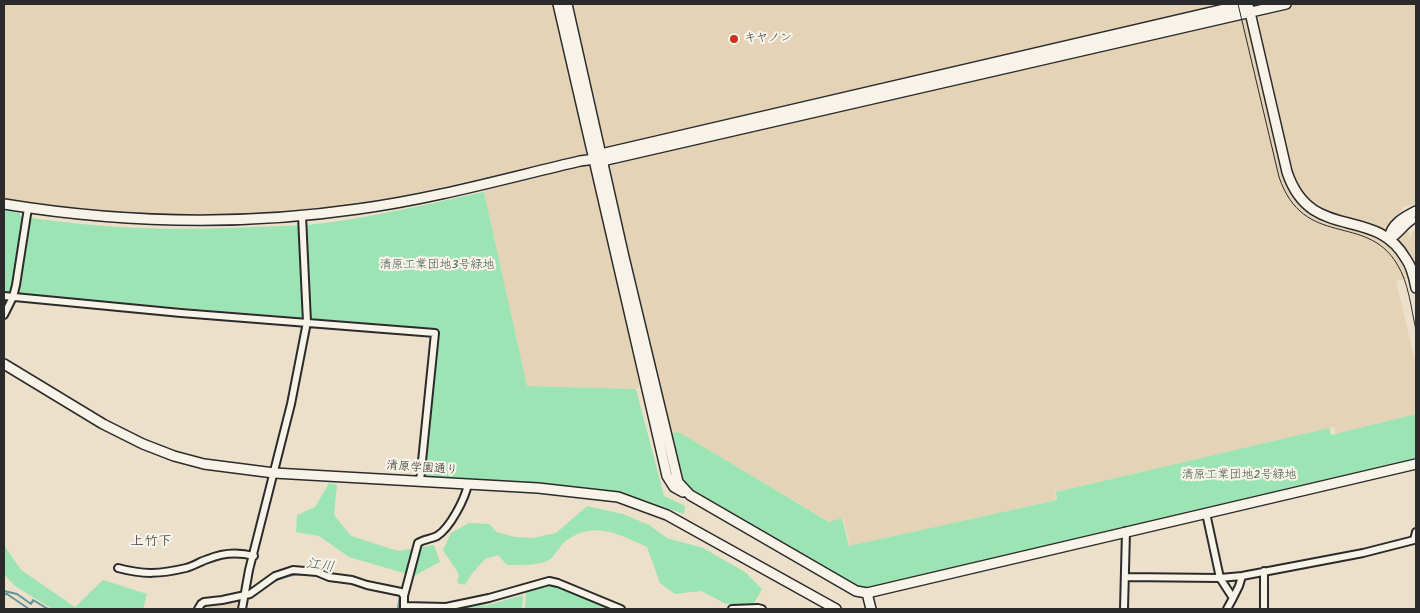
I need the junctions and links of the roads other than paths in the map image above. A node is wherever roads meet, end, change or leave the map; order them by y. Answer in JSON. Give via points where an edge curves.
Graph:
{"nodes":[{"id":1,"x":558,"y":4,"type":"edge"},
{"id":2,"x":567,"y":4,"type":"edge"},
{"id":3,"x":1286,"y":4,"type":"edge"},
{"id":4,"x":1248,"y":7,"type":"edge"},
{"id":5,"x":599,"y":158,"type":"junction"},
{"id":6,"x":4,"y":204,"type":"edge"},
{"id":7,"x":28,"y":208,"type":"junction"},
{"id":8,"x":1416,"y":211,"type":"edge"},
{"id":9,"x":302,"y":216,"type":"junction"},
{"id":10,"x":1416,"y":217,"type":"edge"},
{"id":11,"x":1389,"y":239,"type":"junction"},
{"id":12,"x":1416,"y":288,"type":"edge"},
{"id":13,"x":4,"y":296,"type":"edge"},
{"id":14,"x":13,"y":297,"type":"junction"},
{"id":15,"x":4,"y":315,"type":"edge"},
{"id":16,"x":307,"y":322,"type":"junction"},
{"id":17,"x":4,"y":364,"type":"edge"},
{"id":18,"x":1416,"y":464,"type":"edge"},
{"id":19,"x":274,"y":473,"type":"junction"},
{"id":20,"x":420,"y":481,"type":"junction"},
{"id":21,"x":468,"y":484,"type":"junction"},
{"id":22,"x":1206,"y":513,"type":"junction"},
{"id":23,"x":1126,"y":532,"type":"junction"},
{"id":24,"x":1416,"y":532,"type":"edge"},
{"id":25,"x":254,"y":556,"type":"junction"},
{"id":26,"x":118,"y":568,"type":"dead end"},
{"id":27,"x":1264,"y":571,"type":"junction"},
{"id":28,"x":1125,"y":576,"type":"junction"},
{"id":29,"x":1242,"y":576,"type":"junction"},
{"id":30,"x":1220,"y":578,"type":"junction"},
{"id":31,"x":867,"y":593,"type":"junction"},
{"id":32,"x":404,"y":596,"type":"junction"},
{"id":33,"x":244,"y":597,"type":"junction"},
{"id":34,"x":1233,"y":598,"type":"junction"},
{"id":35,"x":404,"y":608,"type":"edge"},
{"id":36,"x":198,"y":609,"type":"edge"},
{"id":37,"x":242,"y":609,"type":"edge"},
{"id":38,"x":622,"y":609,"type":"edge"},
{"id":39,"x":732,"y":609,"type":"edge"},
{"id":40,"x":762,"y":609,"type":"edge"},
{"id":41,"x":836,"y":609,"type":"edge"},
{"id":42,"x":871,"y":609,"type":"edge"},
{"id":43,"x":1124,"y":609,"type":"edge"},
{"id":44,"x":1227,"y":609,"type":"edge"},
{"id":45,"x":1264,"y":609,"type":"edge"}],
"edges":[{"from":1,"to":5,"type":"street"},
{"from":2,"to":5,"type":"street"},
{"from":3,"to":4,"type":"street"},
{"from":4,"to":5,"type":"street"},
{"from":4,"to":11,"type":"street","via":[[1287,172],[1295,191],[1307,206],[1321,215],[1371,228]]},
{"from":5,"to":9,"type":"street","via":[[392,204]]},
{"from":5,"to":31,"type":"street","via":[[671,483],[856,591]]},
{"from":6,"to":7,"type":"street"},
{"from":7,"to":9,"type":"street","via":[[155,220],[220,221]]},
{"from":7,"to":14,"type":"street"},
{"from":8,"to":11,"type":"street","via":[[1396,224]]},
{"from":9,"to":16,"type":"street"},
{"from":10,"to":11,"type":"street"},
{"from":11,"to":12,"type":"street","via":[[1407,259]]},
{"from":13,"to":14,"type":"street"},
{"from":14,"to":15,"type":"street"},
{"from":14,"to":16,"type":"street"},
{"from":16,"to":19,"type":"street"},
{"from":16,"to":20,"type":"street","via":[[435,333]]},
{"from":17,"to":19,"type":"street","name":"清原学園通り","via":[[103,424],[144,444],[204,464]]},
{"from":18,"to":22,"type":"street"},
{"from":19,"to":20,"type":"street","name":"清原学園通り"},
{"from":19,"to":25,"type":"street"},
{"from":20,"to":21,"type":"street","name":"清原学園通り"},
{"from":21,"to":32,"type":"street","via":[[466,495],[446,528],[437,536],[418,543]]},
{"from":21,"to":41,"type":"street","name":"清原学園通り","via":[[618,497],[667,515]]},
{"from":22,"to":23,"type":"street"},
{"from":22,"to":30,"type":"street"},
{"from":23,"to":28,"type":"street"},
{"from":23,"to":31,"type":"street"},
{"from":24,"to":27,"type":"street","via":[[1414,540]]},
{"from":25,"to":26,"type":"street","via":[[240,552],[210,558],[188,568],[150,574]]},
{"from":25,"to":33,"type":"street"},
{"from":27,"to":29,"type":"street"},
{"from":27,"to":45,"type":"street"},
{"from":28,"to":30,"type":"street"},
{"from":28,"to":43,"type":"street"},
{"from":29,"to":30,"type":"street"},
{"from":29,"to":34,"type":"street"},
{"from":30,"to":34,"type":"street"},
{"from":31,"to":42,"type":"street"},
{"from":32,"to":33,"type":"street","via":[[401,592],[352,580],[294,570],[275,576]]},
{"from":32,"to":35,"type":"street"},
{"from":33,"to":36,"type":"street","via":[[204,602]]},
{"from":33,"to":37,"type":"street"},
{"from":34,"to":44,"type":"street"},
{"from":35,"to":38,"type":"street","via":[[446,607],[549,582]]},
{"from":39,"to":40,"type":"street"}]}
